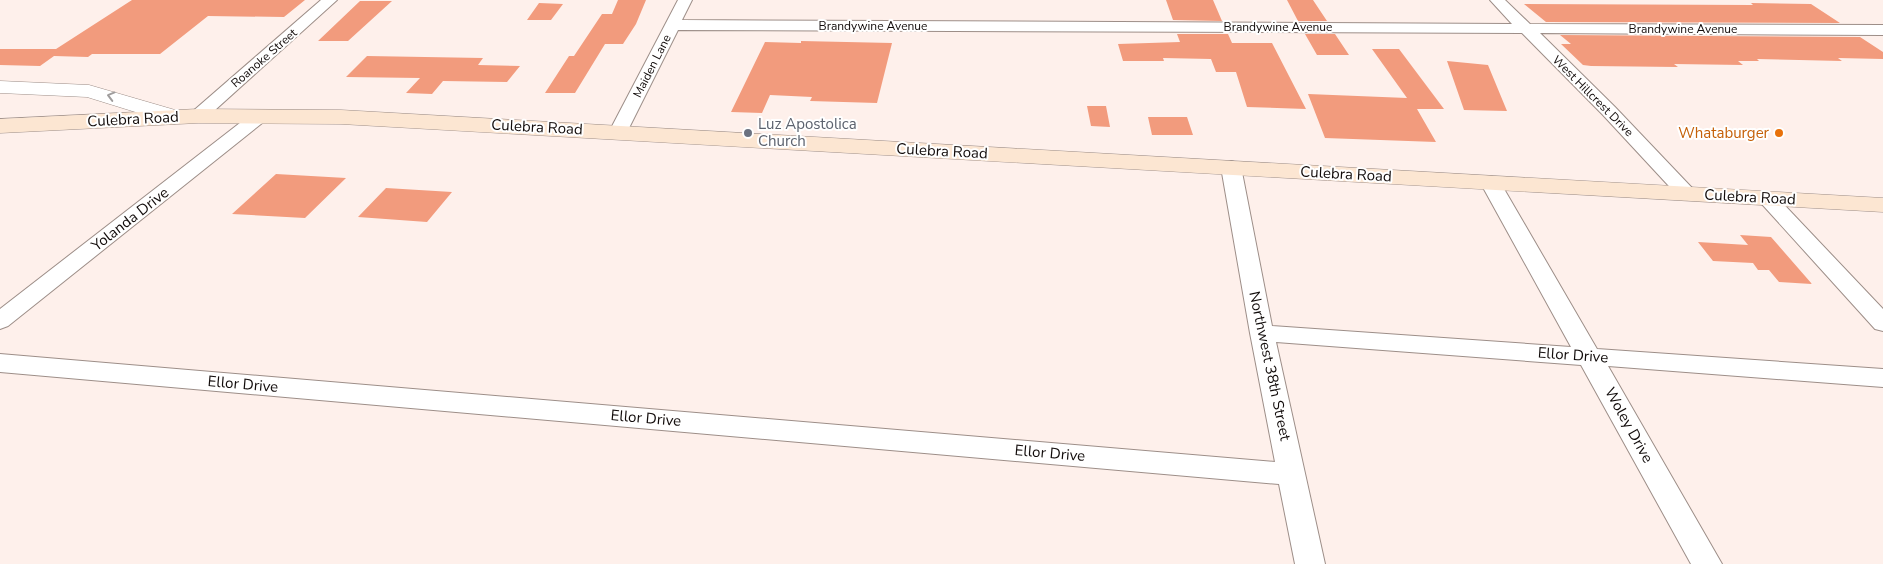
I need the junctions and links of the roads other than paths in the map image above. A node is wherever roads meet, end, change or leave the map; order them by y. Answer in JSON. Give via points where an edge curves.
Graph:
{"nodes":[{"id":1,"x":330,"y":0,"type":"edge"},
{"id":2,"x":685,"y":0,"type":"edge"},
{"id":3,"x":1497,"y":0,"type":"edge"},
{"id":4,"x":673,"y":25,"type":"junction"},
{"id":5,"x":1526,"y":28,"type":"junction"},
{"id":6,"x":1883,"y":30,"type":"edge"},
{"id":7,"x":0,"y":87,"type":"edge"},
{"id":8,"x":198,"y":116,"type":"junction"},
{"id":9,"x":260,"y":116,"type":"junction"},
{"id":10,"x":174,"y":117,"type":"junction"},
{"id":11,"x":0,"y":126,"type":"edge"},
{"id":12,"x":618,"y":132,"type":"junction"},
{"id":13,"x":1231,"y":167,"type":"junction"},
{"id":14,"x":1490,"y":182,"type":"junction"},
{"id":15,"x":1687,"y":194,"type":"junction"},
{"id":16,"x":1767,"y":198,"type":"junction"},
{"id":17,"x":1883,"y":205,"type":"edge"},
{"id":18,"x":0,"y":322,"type":"edge"},
{"id":19,"x":1883,"y":323,"type":"edge"},
{"id":20,"x":1262,"y":333,"type":"junction"},
{"id":21,"x":1590,"y":356,"type":"junction"},
{"id":22,"x":0,"y":363,"type":"edge"},
{"id":23,"x":1883,"y":378,"type":"edge"},
{"id":24,"x":1292,"y":474,"type":"junction"},
{"id":25,"x":1310,"y":564,"type":"edge"},
{"id":26,"x":1707,"y":564,"type":"edge"}],
"edges":[{"from":1,"to":8,"type":"street","name":"Roanoke Street"},
{"from":2,"to":4,"type":"street","name":"Maiden Lane"},
{"from":3,"to":5,"type":"street","name":"West Hillcrest Drive"},
{"from":4,"to":5,"type":"street","name":"Brandywine Avenue"},
{"from":4,"to":12,"type":"street","name":"Maiden Lane"},
{"from":5,"to":6,"type":"street","name":"Brandywine Avenue"},
{"from":5,"to":15,"type":"street","name":"West Hillcrest Drive"},
{"from":10,"to":7,"type":"street","one_way":true,"via":[[89,91]]},
{"from":8,"to":9,"type":"main road","name":"Culebra Road"},
{"from":8,"to":10,"type":"main road","name":"Culebra Road"},
{"from":9,"to":12,"type":"main road","name":"Culebra Road"},
{"from":9,"to":18,"type":"street","name":"Yolanda Drive"},
{"from":10,"to":11,"type":"main road","name":"Culebra Road"},
{"from":12,"to":13,"type":"main road","name":"Culebra Road"},
{"from":13,"to":14,"type":"main road","name":"Culebra Road"},
{"from":13,"to":20,"type":"street","name":"Northwest 38th Street"},
{"from":14,"to":15,"type":"main road","name":"Culebra Road"},
{"from":14,"to":21,"type":"street","name":"Woley Drive"},
{"from":15,"to":16,"type":"main road","name":"Culebra Road"},
{"from":16,"to":17,"type":"main road","name":"Culebra Road"},
{"from":16,"to":19,"type":"street"},
{"from":20,"to":21,"type":"street","name":"Ellor Drive"},
{"from":20,"to":24,"type":"street","name":"Northwest 38th Street"},
{"from":21,"to":23,"type":"street","name":"Ellor Drive"},
{"from":21,"to":26,"type":"street","name":"Woley Drive"},
{"from":22,"to":24,"type":"street","name":"Ellor Drive"},
{"from":24,"to":25,"type":"street","name":"Northwest 38th Street"}]}
